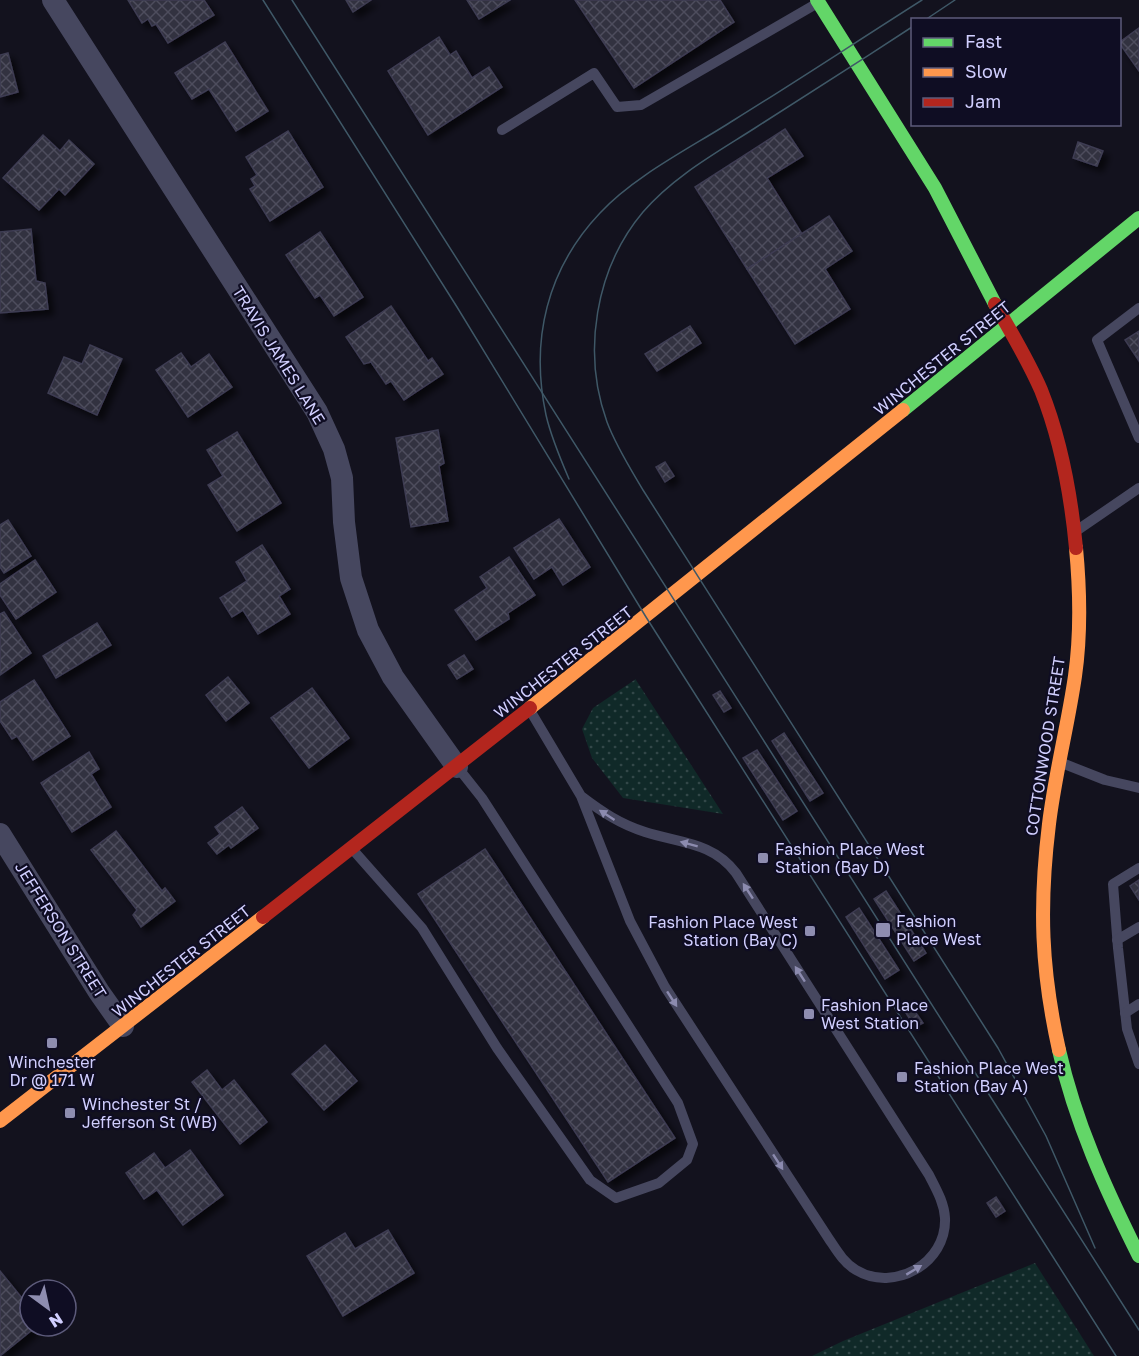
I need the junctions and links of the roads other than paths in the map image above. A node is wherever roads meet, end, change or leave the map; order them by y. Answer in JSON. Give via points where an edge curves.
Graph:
{"nodes":[{"id":1,"x":53,"y":0,"type":"edge"},
{"id":2,"x":818,"y":1,"type":"edge"},
{"id":3,"x":502,"y":130,"type":"dead end"},
{"id":4,"x":1139,"y":218,"type":"edge"},
{"id":5,"x":1139,"y":308,"type":"edge"},
{"id":6,"x":1007,"y":326,"type":"junction"},
{"id":7,"x":1139,"y":438,"type":"edge"},
{"id":8,"x":1139,"y":488,"type":"edge"},
{"id":9,"x":1074,"y":533,"type":"junction"},
{"id":10,"x":530,"y":709,"type":"junction"},
{"id":11,"x":1059,"y":762,"type":"junction"},
{"id":12,"x":457,"y":766,"type":"junction"},
{"id":13,"x":1139,"y":788,"type":"edge"},
{"id":14,"x":581,"y":796,"type":"junction"},
{"id":15,"x":0,"y":834,"type":"edge"},
{"id":16,"x":352,"y":850,"type":"junction"},
{"id":17,"x":1139,"y":868,"type":"edge"},
{"id":18,"x":1139,"y":927,"type":"edge"},
{"id":19,"x":1117,"y":940,"type":"junction"},
{"id":20,"x":1139,"y":1004,"type":"edge"},
{"id":21,"x":1125,"y":1013,"type":"junction"},
{"id":22,"x":123,"y":1026,"type":"junction"},
{"id":23,"x":1139,"y":1064,"type":"edge"},
{"id":24,"x":0,"y":1121,"type":"edge"},
{"id":25,"x":1139,"y":1256,"type":"edge"}],
"edges":[{"from":1,"to":12,"type":"street","name":"TRAVIS JAMES LANE","via":[[317,412],[342,478],[351,578],[368,630],[393,677]]},
{"from":2,"to":3,"type":"lane","via":[[641,105],[617,107],[594,73]]},
{"from":2,"to":6,"type":"main road","name":"COTTONWOOD STREET","via":[[936,191]]},
{"from":4,"to":6,"type":"main road","name":"WINCHESTER STREET"},
{"from":5,"to":7,"type":"lane","via":[[1097,340]]},
{"from":6,"to":9,"type":"main road","name":"COTTONWOOD STREET","via":[[1045,402],[1067,484]]},
{"from":6,"to":10,"type":"main road","name":"WINCHESTER STREET"},
{"from":8,"to":9,"type":"lane"},
{"from":9,"to":11,"type":"main road","name":"COTTONWOOD STREET","via":[[1078,575],[1075,674]]},
{"from":10,"to":12,"type":"main road","name":"WINCHESTER STREET"},
{"from":10,"to":14,"type":"lane"},
{"from":11,"to":13,"type":"lane"},
{"from":11,"to":25,"type":"main road","name":"COTTONWOOD STREET","via":[[1044,868],[1042,935],[1054,1031],[1091,1158]]},
{"from":12,"to":16,"type":"main road","name":"WINCHESTER STREET"},
{"from":12,"to":16,"type":"lane","via":[[482,798],[678,1103],[693,1144],[687,1160],[659,1183],[616,1198],[590,1180],[497,1048],[422,928]]},
{"from":14,"to":14,"type":"lane","one_way":true,"via":[[630,921],[665,987],[844,1261],[879,1279],[904,1276],[927,1262],[944,1231],[938,1192],[736,873],[727,861],[707,849],[610,818]]},
{"from":15,"to":22,"type":"street","name":"JEFFERSON STREET"},
{"from":16,"to":22,"type":"main road","name":"WINCHESTER STREET"},
{"from":17,"to":19,"type":"lane","via":[[1113,884]]},
{"from":18,"to":19,"type":"lane"},
{"from":19,"to":21,"type":"lane"},
{"from":20,"to":21,"type":"lane"},
{"from":21,"to":23,"type":"lane"},
{"from":22,"to":24,"type":"main road","name":"WINCHESTER STREET"}]}
